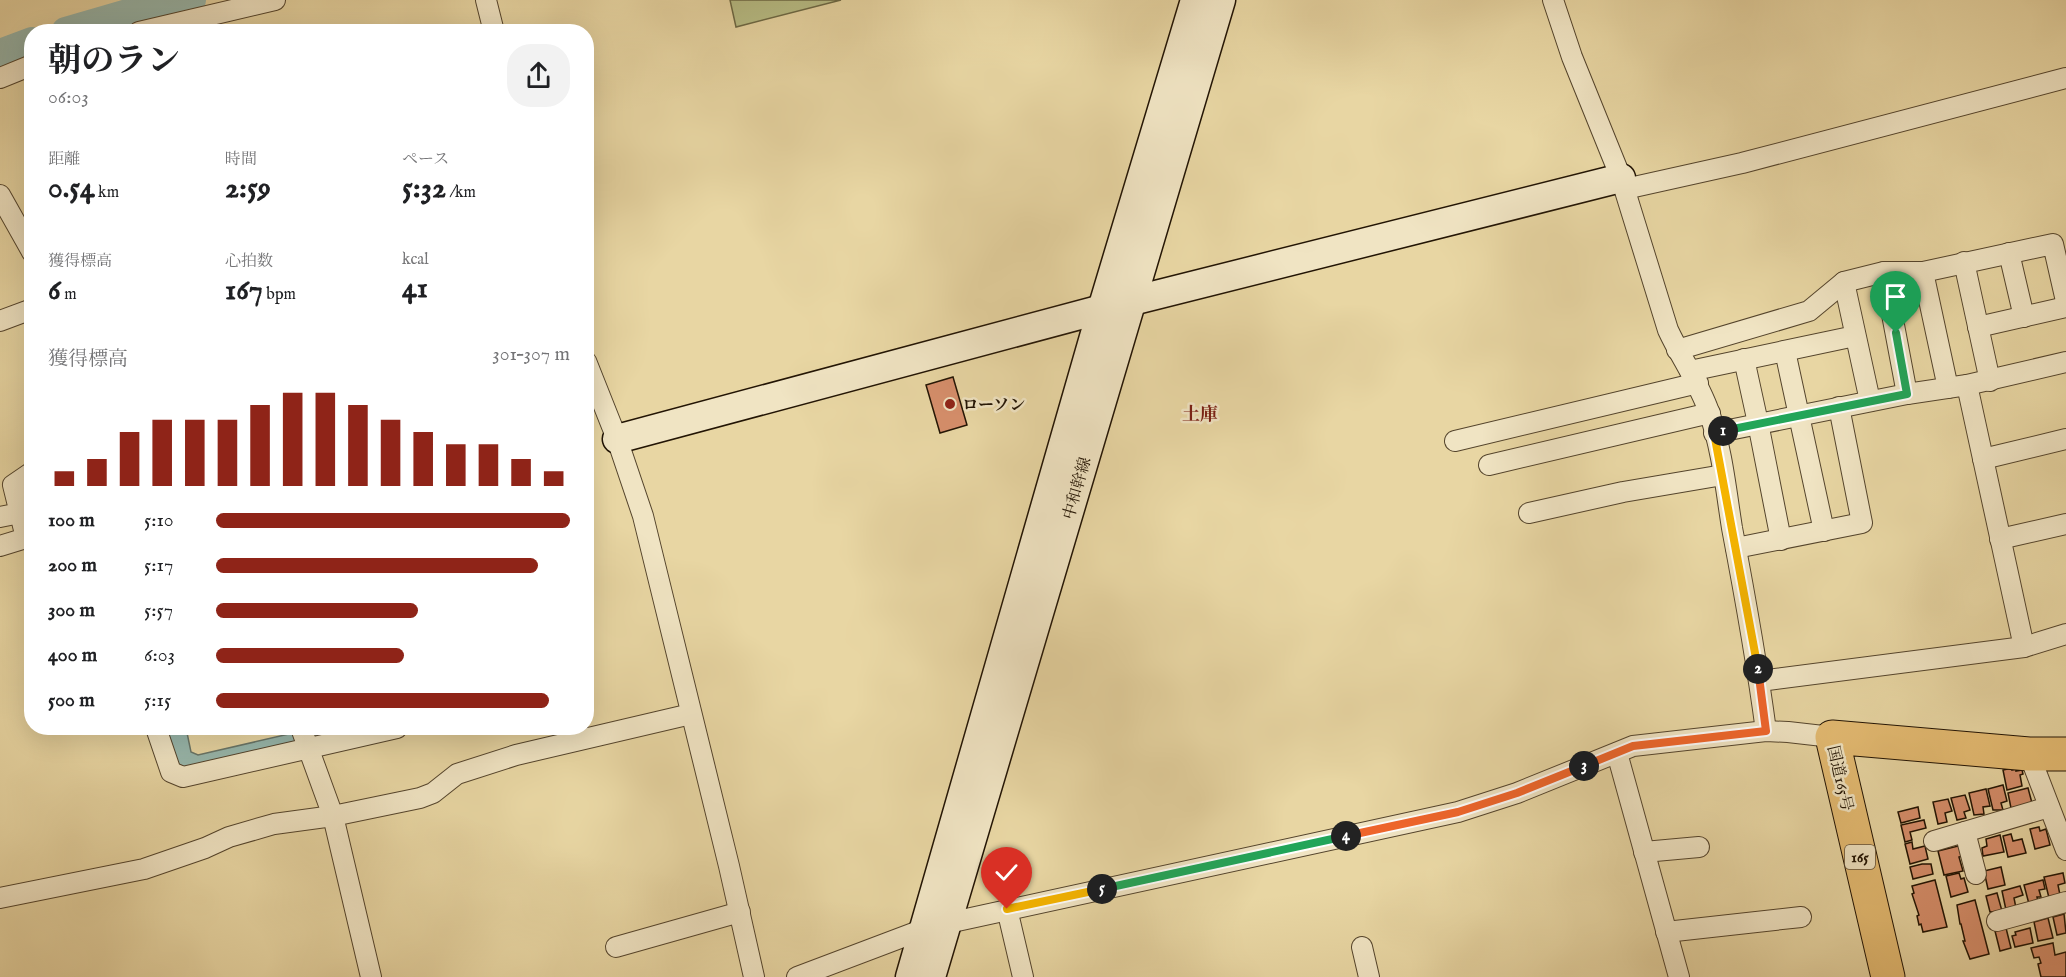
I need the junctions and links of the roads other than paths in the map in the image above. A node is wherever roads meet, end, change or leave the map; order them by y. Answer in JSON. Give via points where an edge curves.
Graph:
{"nodes":[{"id":1,"x":275,"y":0,"type":"edge"},
{"id":2,"x":486,"y":0,"type":"edge"},
{"id":3,"x":1195,"y":0,"type":"edge"},
{"id":4,"x":1221,"y":0,"type":"edge"},
{"id":5,"x":1553,"y":0,"type":"edge"},
{"id":6,"x":210,"y":15,"type":"edge"},
{"id":7,"x":172,"y":24,"type":"edge"},
{"id":8,"x":492,"y":24,"type":"edge"},
{"id":9,"x":24,"y":68,"type":"edge"},
{"id":10,"x":0,"y":78,"type":"edge"},
{"id":11,"x":2066,"y":78,"type":"edge"},
{"id":12,"x":1623,"y":183,"type":"junction"},
{"id":13,"x":0,"y":195,"type":"edge"},
{"id":14,"x":24,"y":238,"type":"edge"},
{"id":15,"x":2009,"y":253,"type":"junction"},
{"id":16,"x":1964,"y":262,"type":"junction"},
{"id":17,"x":1884,"y":272,"type":"junction"},
{"id":18,"x":1923,"y":272,"type":"junction"},
{"id":19,"x":1844,"y":282,"type":"junction"},
{"id":20,"x":1132,"y":300,"type":"junction"},
{"id":21,"x":2066,"y":301,"type":"edge"},
{"id":22,"x":2066,"y":307,"type":"edge"},
{"id":23,"x":1102,"y":309,"type":"junction"},
{"id":24,"x":24,"y":312,"type":"edge"},
{"id":25,"x":2024,"y":317,"type":"junction"},
{"id":26,"x":0,"y":321,"type":"edge"},
{"id":27,"x":1978,"y":327,"type":"junction"},
{"id":28,"x":1855,"y":336,"type":"junction"},
{"id":29,"x":1677,"y":350,"type":"junction"},
{"id":30,"x":1785,"y":351,"type":"junction"},
{"id":31,"x":1744,"y":359,"type":"junction"},
{"id":32,"x":2066,"y":364,"type":"edge"},
{"id":33,"x":1694,"y":377,"type":"junction"},
{"id":34,"x":594,"y":381,"type":"edge"},
{"id":35,"x":1990,"y":381,"type":"junction"},
{"id":36,"x":1958,"y":387,"type":"junction"},
{"id":37,"x":1907,"y":394,"type":"junction"},
{"id":38,"x":1870,"y":401,"type":"junction"},
{"id":39,"x":1839,"y":407,"type":"junction"},
{"id":40,"x":1710,"y":413,"type":"junction"},
{"id":41,"x":1798,"y":415,"type":"junction"},
{"id":42,"x":1758,"y":423,"type":"junction"},
{"id":43,"x":1714,"y":433,"type":"junction"},
{"id":44,"x":2066,"y":438,"type":"edge"},
{"id":45,"x":617,"y":439,"type":"junction"},
{"id":46,"x":1455,"y":441,"type":"dead end"},
{"id":47,"x":1983,"y":459,"type":"junction"},
{"id":48,"x":1489,"y":465,"type":"dead end"},
{"id":49,"x":1723,"y":475,"type":"junction"},
{"id":50,"x":24,"y":477,"type":"edge"},
{"id":51,"x":20,"y":513,"type":"junction"},
{"id":52,"x":1529,"y":513,"type":"dead end"},
{"id":53,"x":0,"y":517,"type":"edge"},
{"id":54,"x":2066,"y":524,"type":"edge"},
{"id":55,"x":24,"y":525,"type":"edge"},
{"id":56,"x":1824,"y":531,"type":"junction"},
{"id":57,"x":2000,"y":539,"type":"junction"},
{"id":58,"x":1781,"y":540,"type":"junction"},
{"id":59,"x":24,"y":541,"type":"edge"},
{"id":60,"x":0,"y":546,"type":"edge"},
{"id":61,"x":1736,"y":548,"type":"junction"},
{"id":62,"x":2066,"y":634,"type":"edge"},
{"id":63,"x":2024,"y":647,"type":"junction"},
{"id":64,"x":1760,"y":681,"type":"junction"},
{"id":65,"x":691,"y":714,"type":"junction"},
{"id":66,"x":1766,"y":731,"type":"junction"},
{"id":67,"x":158,"y":735,"type":"edge"},
{"id":68,"x":304,"y":735,"type":"edge"},
{"id":69,"x":366,"y":735,"type":"edge"},
{"id":70,"x":1832,"y":737,"type":"junction"},
{"id":71,"x":309,"y":748,"type":"junction"},
{"id":72,"x":1617,"y":753,"type":"junction"},
{"id":73,"x":2029,"y":754,"type":"junction"},
{"id":74,"x":2066,"y":754,"type":"edge"},
{"id":75,"x":2049,"y":807,"type":"junction"},
{"id":76,"x":333,"y":816,"type":"junction"},
{"id":77,"x":1965,"y":832,"type":"junction"},
{"id":78,"x":1934,"y":841,"type":"dead end"},
{"id":79,"x":1699,"y":848,"type":"dead end"},
{"id":80,"x":2066,"y":850,"type":"edge"},
{"id":81,"x":1644,"y":852,"type":"junction"},
{"id":82,"x":1976,"y":874,"type":"dead end"},
{"id":83,"x":0,"y":898,"type":"edge"},
{"id":84,"x":2066,"y":902,"type":"edge"},
{"id":85,"x":1007,"y":909,"type":"junction"},
{"id":86,"x":740,"y":912,"type":"junction"},
{"id":87,"x":1801,"y":917,"type":"dead end"},
{"id":88,"x":1997,"y":921,"type":"dead end"},
{"id":89,"x":936,"y":926,"type":"junction"},
{"id":90,"x":1666,"y":932,"type":"junction"},
{"id":91,"x":616,"y":947,"type":"dead end"},
{"id":92,"x":1362,"y":947,"type":"dead end"},
{"id":93,"x":371,"y":977,"type":"edge"},
{"id":94,"x":754,"y":977,"type":"edge"},
{"id":95,"x":797,"y":977,"type":"edge"},
{"id":96,"x":910,"y":977,"type":"edge"},
{"id":97,"x":931,"y":977,"type":"edge"},
{"id":98,"x":1023,"y":977,"type":"edge"},
{"id":99,"x":1369,"y":977,"type":"edge"},
{"id":100,"x":1679,"y":977,"type":"edge"},
{"id":101,"x":1888,"y":977,"type":"edge"}],
"edges":[{"from":1,"to":6,"type":"street"},
{"from":2,"to":8,"type":"street"},
{"from":3,"to":23,"type":"main road","name":"中和幹線"},
{"from":4,"to":20,"type":"main road","name":"中和幹線"},
{"from":5,"to":12,"type":"street"},
{"from":6,"to":7,"type":"street"},
{"from":9,"to":10,"type":"street"},
{"from":11,"to":12,"type":"street","via":[[1742,163]]},
{"from":12,"to":20,"type":"main road"},
{"from":12,"to":29,"type":"street"},
{"from":13,"to":14,"type":"street"},
{"from":15,"to":16,"type":"street"},
{"from":15,"to":21,"type":"street","via":[[2053,244]]},
{"from":15,"to":25,"type":"street"},
{"from":16,"to":18,"type":"street"},
{"from":16,"to":27,"type":"street"},
{"from":17,"to":18,"type":"street"},
{"from":17,"to":19,"type":"street"},
{"from":17,"to":37,"type":"street"},
{"from":18,"to":36,"type":"street"},
{"from":19,"to":28,"type":"street"},
{"from":19,"to":29,"type":"street","via":[[1809,311]]},
{"from":20,"to":23,"type":"main road"},
{"from":20,"to":89,"type":"main road","name":"中和幹線"},
{"from":22,"to":25,"type":"street"},
{"from":23,"to":45,"type":"main road"},
{"from":23,"to":89,"type":"main road","name":"中和幹線"},
{"from":24,"to":26,"type":"street"},
{"from":25,"to":27,"type":"street"},
{"from":27,"to":35,"type":"street"},
{"from":28,"to":30,"type":"street"},
{"from":28,"to":38,"type":"street"},
{"from":29,"to":33,"type":"street"},
{"from":30,"to":31,"type":"street"},
{"from":30,"to":41,"type":"street"},
{"from":31,"to":33,"type":"street"},
{"from":31,"to":42,"type":"street"},
{"from":32,"to":35,"type":"street"},
{"from":33,"to":40,"type":"street"},
{"from":33,"to":46,"type":"street"},
{"from":34,"to":45,"type":"street"},
{"from":35,"to":36,"type":"street"},
{"from":36,"to":37,"type":"street"},
{"from":36,"to":47,"type":"street"},
{"from":37,"to":38,"type":"street"},
{"from":38,"to":39,"type":"street"},
{"from":39,"to":41,"type":"street"},
{"from":39,"to":56,"type":"street","via":[[1862,524]]},
{"from":40,"to":43,"type":"street"},
{"from":40,"to":48,"type":"street"},
{"from":41,"to":42,"type":"street"},
{"from":41,"to":56,"type":"street"},
{"from":42,"to":43,"type":"street"},
{"from":42,"to":58,"type":"street"},
{"from":43,"to":49,"type":"street"},
{"from":44,"to":47,"type":"street"},
{"from":45,"to":65,"type":"street","via":[[643,516]]},
{"from":47,"to":57,"type":"street"},
{"from":49,"to":52,"type":"street"},
{"from":49,"to":61,"type":"street"},
{"from":50,"to":51,"type":"street","via":[[13,485]]},
{"from":51,"to":53,"type":"street"},
{"from":51,"to":55,"type":"street"},
{"from":54,"to":57,"type":"street"},
{"from":56,"to":58,"type":"street"},
{"from":57,"to":63,"type":"street"},
{"from":58,"to":61,"type":"street"},
{"from":59,"to":60,"type":"street"},
{"from":61,"to":64,"type":"street"},
{"from":62,"to":63,"type":"street"},
{"from":63,"to":64,"type":"street"},
{"from":64,"to":66,"type":"street"},
{"from":65,"to":76,"type":"street","via":[[516,755],[457,774],[420,798]]},
{"from":65,"to":86,"type":"street"},
{"from":66,"to":70,"type":"street"},
{"from":66,"to":72,"type":"street","via":[[1650,743]]},
{"from":67,"to":71,"type":"street","via":[[171,772],[183,777]]},
{"from":68,"to":71,"type":"street"},
{"from":69,"to":71,"type":"street"},
{"from":70,"to":73,"type":"highway","name":"国道165号"},
{"from":70,"to":101,"type":"highway","name":"国道165号","number":"165"},
{"from":71,"to":76,"type":"street"},
{"from":72,"to":81,"type":"street"},
{"from":72,"to":85,"type":"street","via":[[1458,812]]},
{"from":73,"to":74,"type":"highway","name":"国道165号"},
{"from":73,"to":75,"type":"street"},
{"from":75,"to":77,"type":"street"},
{"from":75,"to":80,"type":"street"},
{"from":76,"to":83,"type":"street","via":[[248,831],[133,872]]},
{"from":76,"to":93,"type":"street"},
{"from":77,"to":78,"type":"street"},
{"from":77,"to":82,"type":"street"},
{"from":79,"to":81,"type":"street"},
{"from":81,"to":90,"type":"street"},
{"from":84,"to":88,"type":"street"},
{"from":85,"to":89,"type":"street"},
{"from":85,"to":98,"type":"street"},
{"from":86,"to":91,"type":"street"},
{"from":86,"to":94,"type":"street"},
{"from":87,"to":90,"type":"street"},
{"from":89,"to":95,"type":"street"},
{"from":89,"to":96,"type":"main road","name":"中和幹線"},
{"from":89,"to":97,"type":"main road","name":"中和幹線"},
{"from":90,"to":100,"type":"street"},
{"from":92,"to":99,"type":"street"}]}
